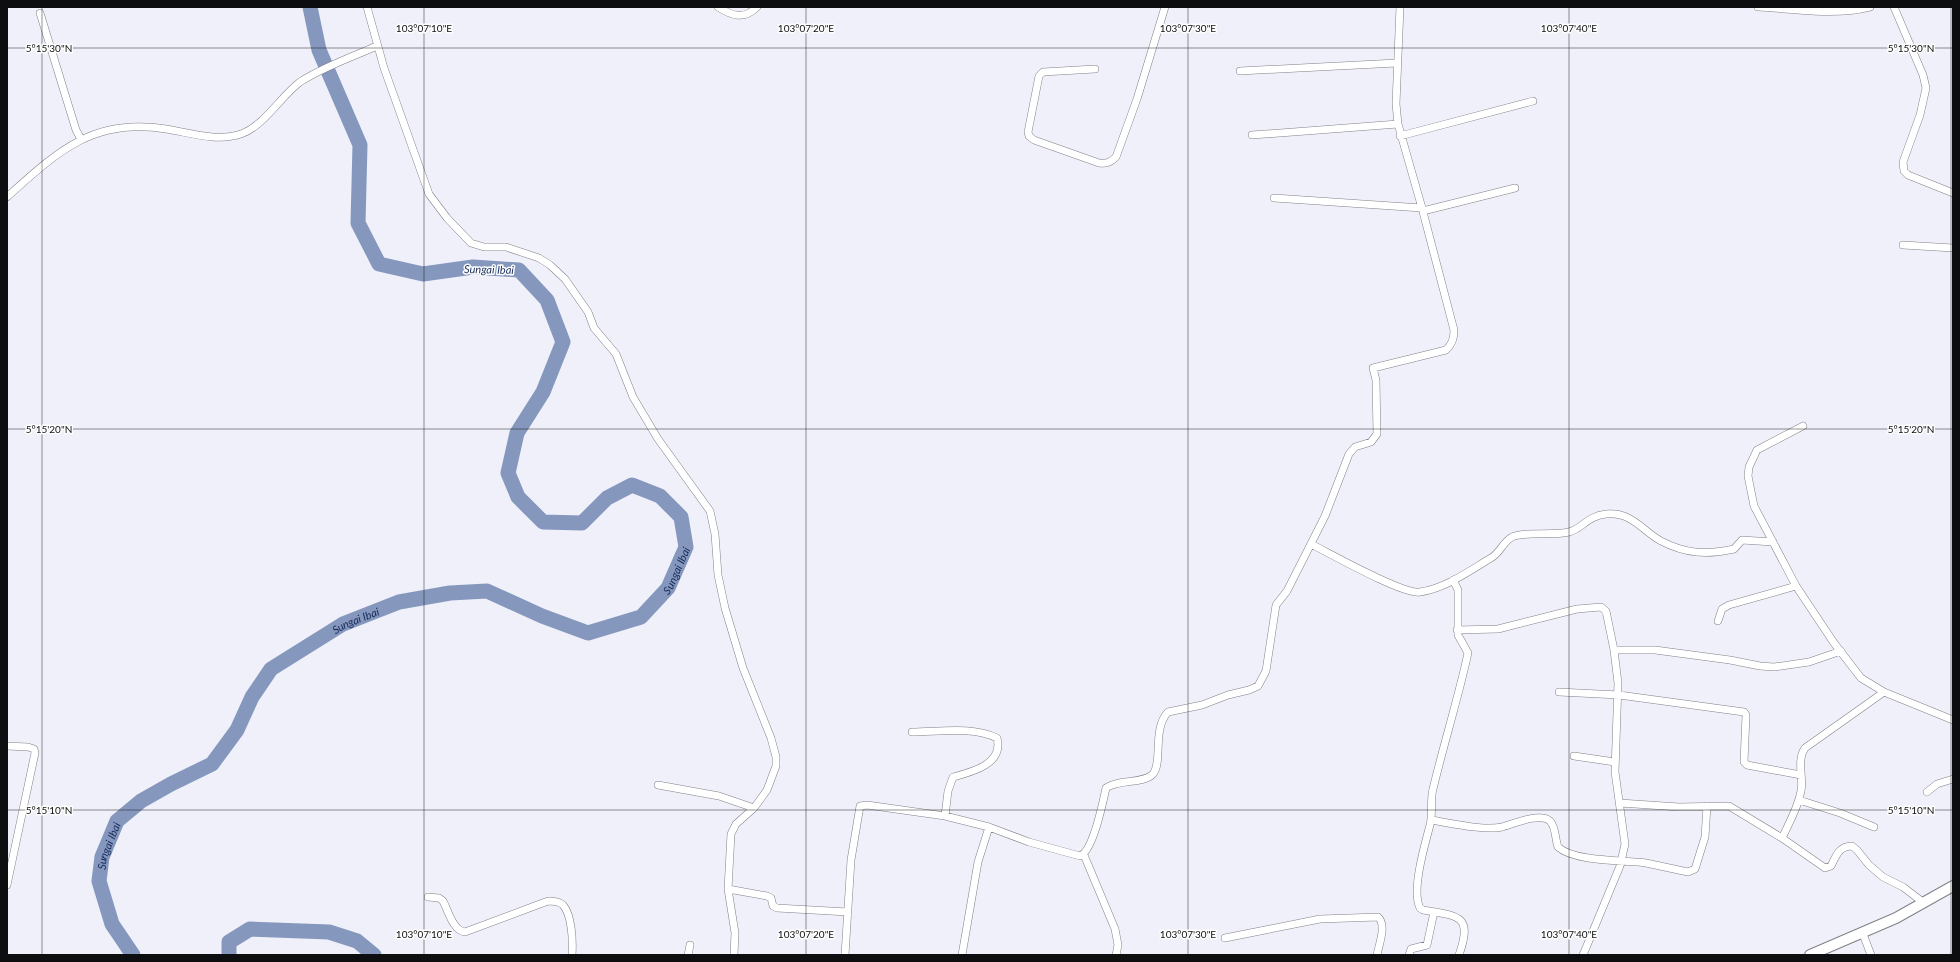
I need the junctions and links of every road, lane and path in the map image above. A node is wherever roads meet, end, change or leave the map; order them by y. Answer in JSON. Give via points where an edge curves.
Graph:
{"nodes":[{"id":1,"x":367,"y":7,"type":"edge"},
{"id":2,"x":718,"y":7,"type":"edge"},
{"id":3,"x":758,"y":7,"type":"edge"},
{"id":4,"x":1165,"y":7,"type":"edge"},
{"id":5,"x":1400,"y":7,"type":"edge"},
{"id":6,"x":1758,"y":7,"type":"edge"},
{"id":7,"x":1870,"y":7,"type":"edge"},
{"id":8,"x":1894,"y":7,"type":"edge"},
{"id":9,"x":40,"y":13,"type":"dead end"},
{"id":10,"x":377,"y":46,"type":"junction"},
{"id":11,"x":1397,"y":62,"type":"junction"},
{"id":12,"x":1095,"y":69,"type":"dead end"},
{"id":13,"x":1240,"y":71,"type":"dead end"},
{"id":14,"x":1533,"y":101,"type":"dead end"},
{"id":15,"x":1398,"y":124,"type":"junction"},
{"id":16,"x":1252,"y":135,"type":"dead end"},
{"id":17,"x":1400,"y":136,"type":"junction"},
{"id":18,"x":81,"y":139,"type":"junction"},
{"id":19,"x":1515,"y":188,"type":"dead end"},
{"id":20,"x":1953,"y":193,"type":"edge"},
{"id":21,"x":7,"y":196,"type":"edge"},
{"id":22,"x":1274,"y":198,"type":"dead end"},
{"id":23,"x":1423,"y":209,"type":"junction"},
{"id":24,"x":1903,"y":246,"type":"dead end"},
{"id":25,"x":1953,"y":248,"type":"edge"},
{"id":26,"x":1803,"y":426,"type":"dead end"},
{"id":27,"x":1773,"y":542,"type":"junction"},
{"id":28,"x":1311,"y":544,"type":"junction"},
{"id":29,"x":1453,"y":580,"type":"junction"},
{"id":30,"x":1796,"y":586,"type":"junction"},
{"id":31,"x":1718,"y":621,"type":"dead end"},
{"id":32,"x":1457,"y":630,"type":"junction"},
{"id":33,"x":1614,"y":650,"type":"junction"},
{"id":34,"x":1840,"y":651,"type":"junction"},
{"id":35,"x":1559,"y":692,"type":"dead end"},
{"id":36,"x":1884,"y":692,"type":"junction"},
{"id":37,"x":1619,"y":695,"type":"junction"},
{"id":38,"x":1953,"y":720,"type":"edge"},
{"id":39,"x":912,"y":732,"type":"dead end"},
{"id":40,"x":7,"y":746,"type":"edge"},
{"id":41,"x":1574,"y":756,"type":"dead end"},
{"id":42,"x":1615,"y":762,"type":"junction"},
{"id":43,"x":1800,"y":775,"type":"junction"},
{"id":44,"x":1953,"y":779,"type":"edge"},
{"id":45,"x":658,"y":785,"type":"dead end"},
{"id":46,"x":1927,"y":792,"type":"dead end"},
{"id":47,"x":1799,"y":800,"type":"junction"},
{"id":48,"x":1620,"y":803,"type":"junction"},
{"id":49,"x":1707,"y":806,"type":"junction"},
{"id":50,"x":754,"y":808,"type":"junction"},
{"id":51,"x":945,"y":816,"type":"junction"},
{"id":52,"x":1431,"y":820,"type":"junction"},
{"id":53,"x":989,"y":827,"type":"junction"},
{"id":54,"x":1874,"y":827,"type":"dead end"},
{"id":55,"x":1782,"y":838,"type":"junction"},
{"id":56,"x":1084,"y":855,"type":"junction"},
{"id":57,"x":1621,"y":862,"type":"junction"},
{"id":58,"x":7,"y":885,"type":"edge"},
{"id":59,"x":1953,"y":886,"type":"edge"},
{"id":60,"x":728,"y":889,"type":"junction"},
{"id":61,"x":428,"y":897,"type":"dead end"},
{"id":62,"x":1924,"y":903,"type":"junction"},
{"id":63,"x":848,"y":912,"type":"junction"},
{"id":64,"x":1434,"y":912,"type":"junction"},
{"id":65,"x":1863,"y":934,"type":"junction"},
{"id":66,"x":1225,"y":938,"type":"dead end"},
{"id":67,"x":690,"y":946,"type":"dead end"},
{"id":68,"x":572,"y":955,"type":"edge"},
{"id":69,"x":688,"y":955,"type":"edge"},
{"id":70,"x":734,"y":955,"type":"edge"},
{"id":71,"x":845,"y":955,"type":"edge"},
{"id":72,"x":962,"y":955,"type":"edge"},
{"id":73,"x":1116,"y":955,"type":"edge"},
{"id":74,"x":1378,"y":955,"type":"edge"},
{"id":75,"x":1409,"y":955,"type":"edge"},
{"id":76,"x":1459,"y":955,"type":"edge"},
{"id":77,"x":1583,"y":955,"type":"edge"},
{"id":78,"x":1810,"y":955,"type":"edge"},
{"id":79,"x":1871,"y":955,"type":"edge"}],
"edges":[{"from":1,"to":10,"type":"street"},
{"from":2,"to":3,"type":"street","via":[[736,16],[743,16]]},
{"from":4,"to":12,"type":"street","via":[[1116,157],[1106,164],[1034,140],[1028,132],[1039,76],[1043,72]]},
{"from":5,"to":11,"type":"street"},
{"from":6,"to":7,"type":"street","via":[[1843,11]]},
{"from":8,"to":20,"type":"street","via":[[1926,88],[1920,115],[1903,162],[1904,171],[1908,175]]},
{"from":9,"to":18,"type":"street"},
{"from":10,"to":18,"type":"street","via":[[300,83],[256,124],[242,133],[219,137],[139,126],[97,132]]},
{"from":10,"to":50,"type":"street","via":[[424,184],[437,204],[471,243],[484,247],[506,247],[539,258],[550,264],[565,279],[584,307],[594,328],[616,354],[633,397],[658,439],[710,511],[725,608],[744,668],[773,744],[776,766],[767,790]]},
{"from":11,"to":13,"type":"street"},
{"from":11,"to":15,"type":"street"},
{"from":14,"to":17,"type":"street"},
{"from":15,"to":16,"type":"street"},
{"from":15,"to":17,"type":"street"},
{"from":17,"to":23,"type":"street"},
{"from":18,"to":21,"type":"street","via":[[28,177]]},
{"from":19,"to":23,"type":"street"},
{"from":22,"to":23,"type":"street"},
{"from":23,"to":28,"type":"street","via":[[1454,338],[1446,350],[1373,368],[1376,380],[1377,434],[1371,442],[1355,446],[1350,454]]},
{"from":24,"to":25,"type":"street"},
{"from":26,"to":27,"type":"street","via":[[1756,450],[1749,467],[1748,476],[1754,506]]},
{"from":27,"to":29,"type":"street","via":[[1742,540],[1734,549],[1700,554],[1662,541],[1629,518],[1605,514],[1591,518],[1569,532],[1510,538],[1496,555]]},
{"from":27,"to":30,"type":"street"},
{"from":28,"to":29,"type":"street","via":[[1405,591],[1420,592]]},
{"from":28,"to":56,"type":"street","via":[[1287,591],[1276,606],[1266,671],[1258,686],[1202,705],[1168,712],[1160,724],[1155,770],[1146,777],[1106,788],[1100,815]]},
{"from":29,"to":32,"type":"street","via":[[1458,590]]},
{"from":30,"to":31,"type":"street","via":[[1729,605],[1722,609]]},
{"from":30,"to":34,"type":"street"},
{"from":32,"to":33,"type":"street","via":[[1498,629],[1577,609],[1601,607],[1606,611]]},
{"from":32,"to":52,"type":"street","via":[[1459,639],[1466,646],[1468,653],[1433,788]]},
{"from":33,"to":34,"type":"street","via":[[1655,650],[1774,667],[1809,662]]},
{"from":33,"to":37,"type":"street"},
{"from":34,"to":36,"type":"street","via":[[1861,678]]},
{"from":35,"to":37,"type":"street"},
{"from":36,"to":38,"type":"street"},
{"from":36,"to":43,"type":"street","via":[[1805,748],[1801,756]]},
{"from":37,"to":42,"type":"street"},
{"from":37,"to":43,"type":"street","via":[[1744,712],[1744,762],[1747,765]]},
{"from":39,"to":51,"type":"street","via":[[972,732],[997,738],[997,752],[989,763],[953,777],[948,791]]},
{"from":40,"to":58,"type":"street","via":[[28,747],[36,753]]},
{"from":41,"to":42,"type":"street"},
{"from":42,"to":48,"type":"street"},
{"from":43,"to":47,"type":"street","via":[[1802,789]]},
{"from":44,"to":46,"type":"street","via":[[1936,784]]},
{"from":45,"to":50,"type":"street","via":[[719,796]]},
{"from":47,"to":54,"type":"street"},
{"from":47,"to":55,"type":"street"},
{"from":48,"to":49,"type":"street"},
{"from":48,"to":57,"type":"street","via":[[1625,844]]},
{"from":49,"to":55,"type":"street","via":[[1734,808]]},
{"from":49,"to":57,"type":"street","via":[[1705,837],[1693,871]]},
{"from":50,"to":60,"type":"street","via":[[732,828]]},
{"from":51,"to":53,"type":"street"},
{"from":51,"to":63,"type":"street","via":[[860,806],[851,860]]},
{"from":52,"to":57,"type":"street","via":[[1493,828],[1545,818],[1553,826],[1556,843],[1562,851]]},
{"from":52,"to":64,"type":"street","via":[[1418,883],[1417,901],[1420,908]]},
{"from":53,"to":56,"type":"street","via":[[1076,856]]},
{"from":53,"to":72,"type":"street","via":[[978,862]]},
{"from":55,"to":62,"type":"street","via":[[1825,868],[1831,866],[1842,848],[1852,846],[1883,877],[1903,887]]},
{"from":56,"to":73,"type":"street","via":[[1115,929],[1118,945]]},
{"from":57,"to":77,"type":"street"},
{"from":59,"to":62,"type":"main road"},
{"from":60,"to":63,"type":"street","via":[[767,896],[777,908]]},
{"from":60,"to":70,"type":"street"},
{"from":61,"to":68,"type":"street","via":[[443,901],[460,932],[548,901],[556,901],[562,904],[566,911],[572,931]]},
{"from":62,"to":65,"type":"main road"},
{"from":63,"to":71,"type":"street"},
{"from":64,"to":75,"type":"street","via":[[1427,945],[1411,949]]},
{"from":64,"to":76,"type":"street","via":[[1453,916],[1465,928]]},
{"from":65,"to":78,"type":"main road"},
{"from":65,"to":79,"type":"street"},
{"from":66,"to":74,"type":"street","via":[[1320,919],[1378,918],[1383,927]]},
{"from":67,"to":69,"type":"street"}]}
